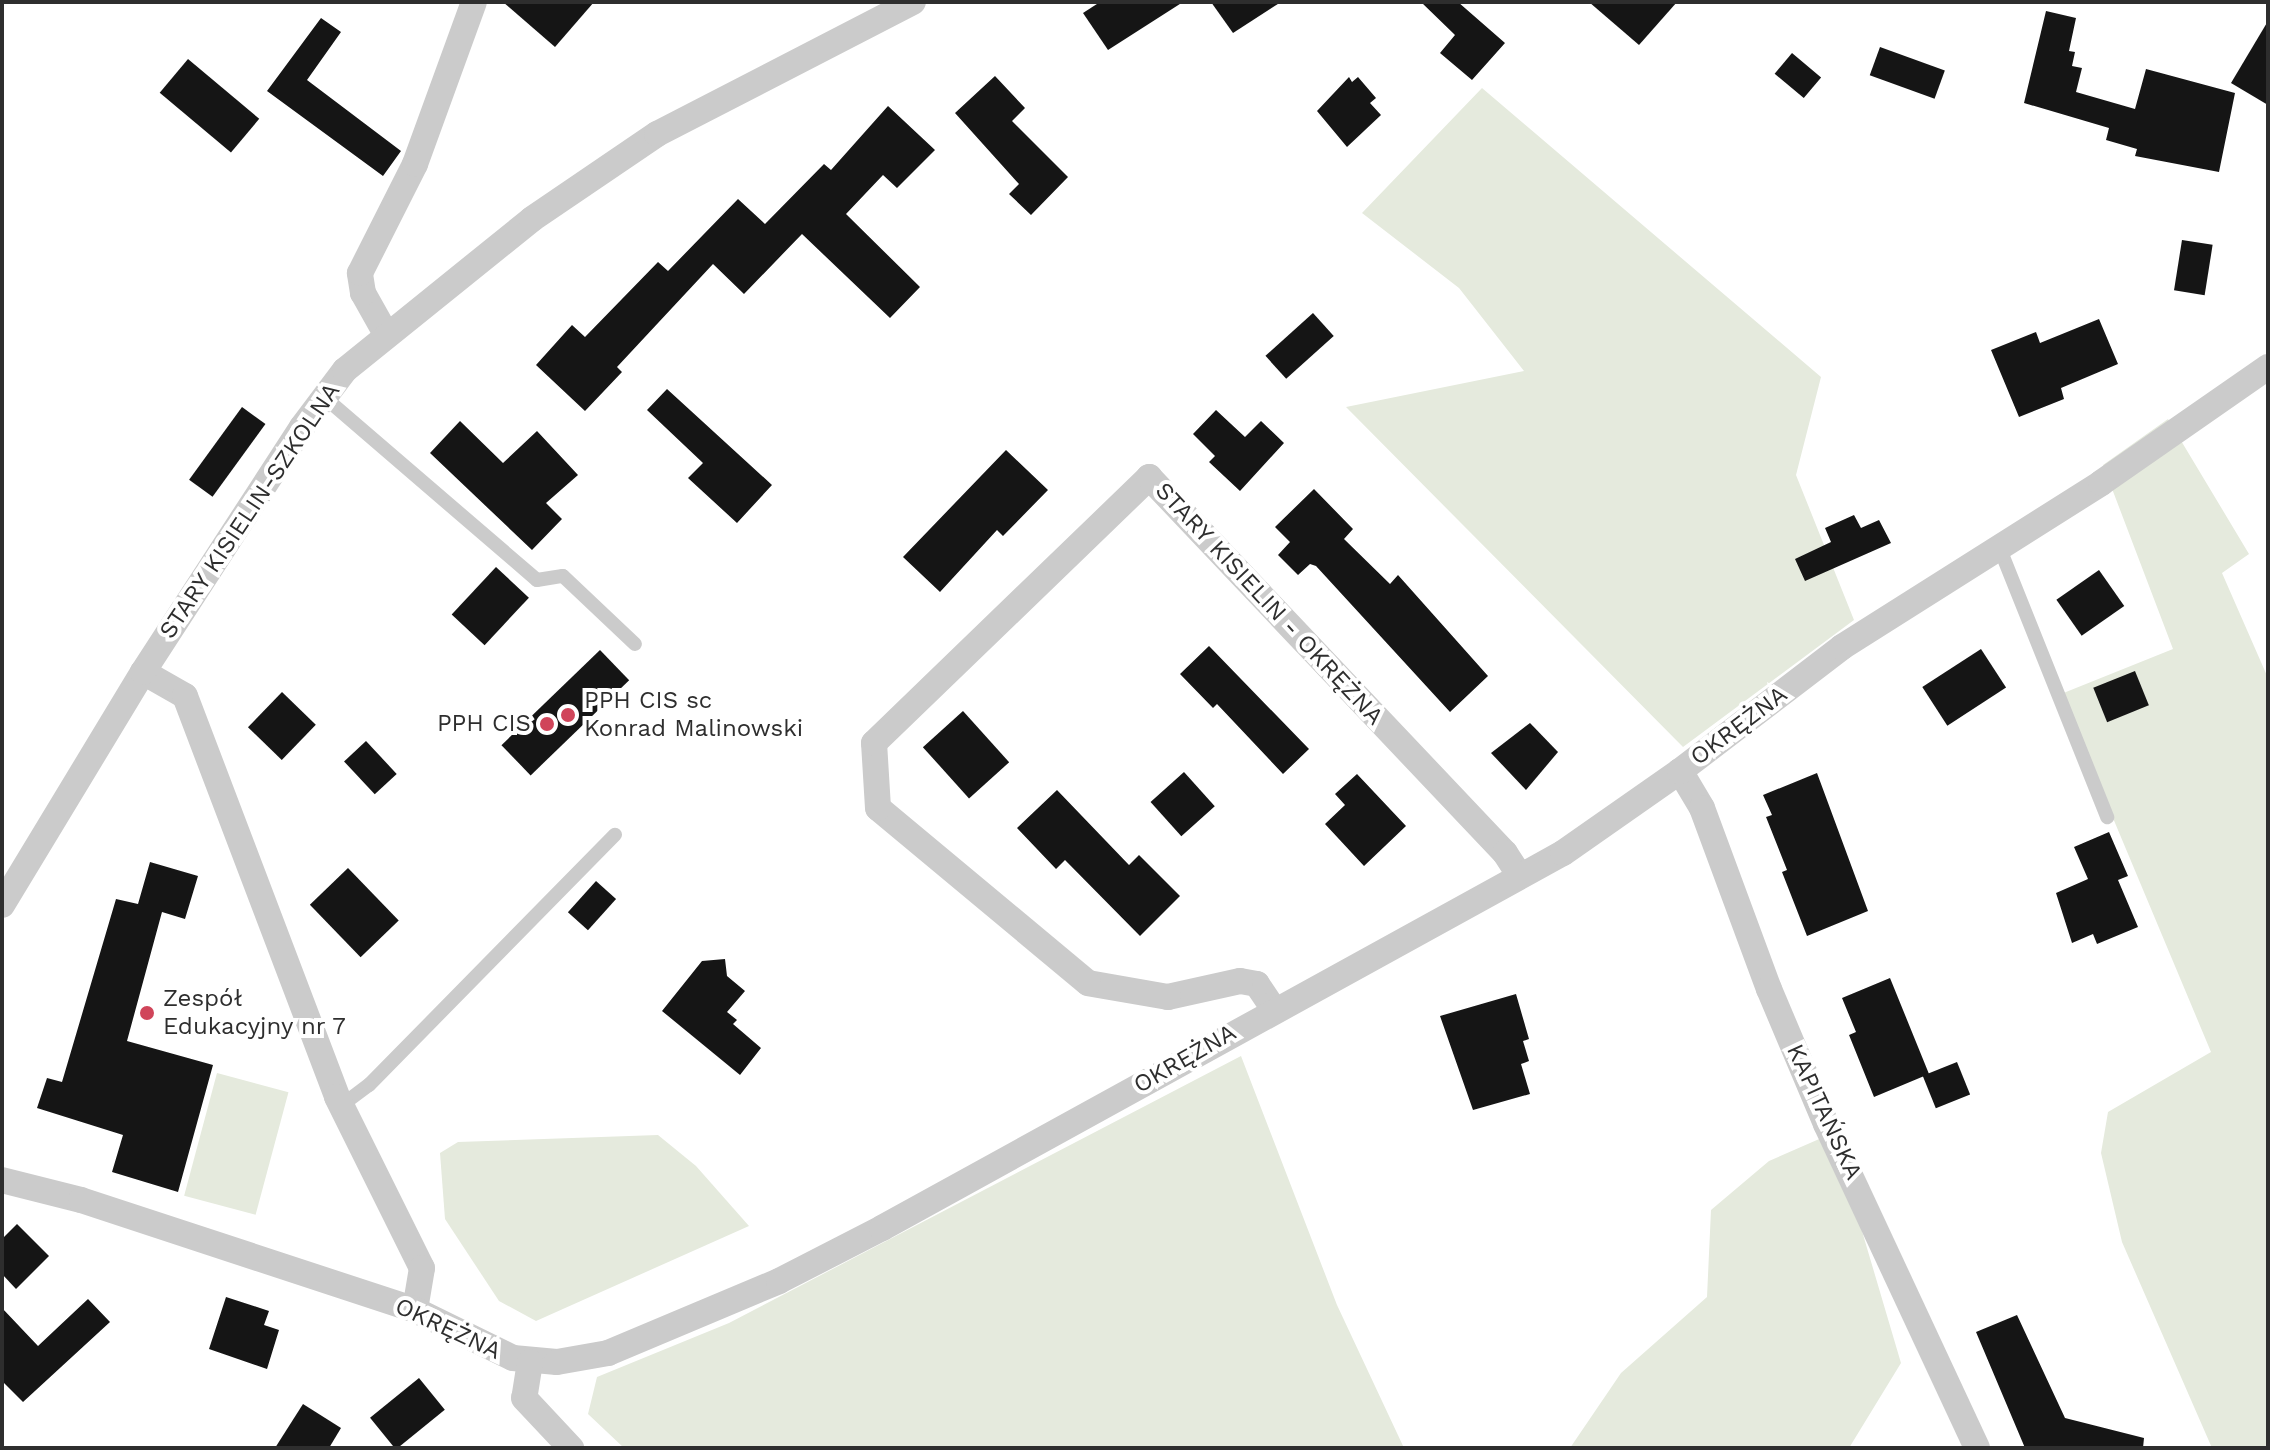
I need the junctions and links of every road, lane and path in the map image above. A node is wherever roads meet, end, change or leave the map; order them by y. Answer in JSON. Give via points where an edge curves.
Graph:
{"nodes":[{"id":1,"x":474,"y":2,"type":"edge"},
{"id":2,"x":913,"y":2,"type":"edge"},
{"id":3,"x":386,"y":334,"type":"junction"},
{"id":4,"x":2268,"y":367,"type":"edge"},
{"id":5,"x":323,"y":396,"type":"junction"},
{"id":6,"x":2000,"y":549,"type":"junction"},
{"id":7,"x":635,"y":644,"type":"dead end"},
{"id":8,"x":143,"y":672,"type":"junction"},
{"id":9,"x":1680,"y":771,"type":"junction"},
{"id":10,"x":2107,"y":817,"type":"dead end"},
{"id":11,"x":615,"y":835,"type":"dead end"},
{"id":12,"x":1520,"y":876,"type":"junction"},
{"id":13,"x":2,"y":905,"type":"edge"},
{"id":14,"x":1273,"y":1008,"type":"junction"},
{"id":15,"x":342,"y":1105,"type":"junction"},
{"id":16,"x":2,"y":1180,"type":"edge"},
{"id":17,"x":415,"y":1310,"type":"junction"},
{"id":18,"x":530,"y":1362,"type":"junction"},
{"id":19,"x":571,"y":1448,"type":"edge"},
{"id":20,"x":1977,"y":1448,"type":"edge"}],
"edges":[{"from":1,"to":3,"type":"street","via":[[415,164],[360,273],[363,293]]},
{"from":2,"to":3,"type":"street","name":"STARY KISIELIN-SZKOLNA","via":[[657,134],[532,219]]},
{"from":3,"to":5,"type":"street","name":"STARY KISIELIN-SZKOLNA"},
{"from":4,"to":6,"type":"street","name":"OKRĘŻNA"},
{"from":5,"to":7,"type":"lane","via":[[537,580],[563,576]]},
{"from":5,"to":8,"type":"street","name":"STARY KISIELIN-SZKOLNA"},
{"from":6,"to":9,"type":"street","name":"OKRĘŻNA","via":[[1842,647]]},
{"from":6,"to":10,"type":"lane"},
{"from":8,"to":13,"type":"street","name":"STARY KISIELIN-SZKOLNA"},
{"from":8,"to":15,"type":"street","via":[[185,696]]},
{"from":9,"to":12,"type":"street","name":"OKRĘŻNA"},
{"from":9,"to":20,"type":"street","name":"KAPITAŃSKA","via":[[1702,808],[1826,1124]]},
{"from":11,"to":15,"type":"lane","via":[[369,1085]]},
{"from":12,"to":14,"type":"street","name":"OKRĘŻNA"},
{"from":12,"to":14,"type":"street","name":"STARY KISIELIN - OKRĘŻNA","via":[[1495,841],[1149,477],[874,743],[878,808],[1088,983],[1168,997],[1240,981],[1257,984]]},
{"from":14,"to":18,"type":"street","name":"OKRĘŻNA","via":[[1082,1119],[779,1281],[608,1353]]},
{"from":15,"to":17,"type":"street","via":[[422,1268]]},
{"from":16,"to":17,"type":"street","name":"OKRĘŻNA","via":[[81,1200]]},
{"from":17,"to":18,"type":"street","name":"OKRĘŻNA","via":[[497,1353]]},
{"from":18,"to":19,"type":"street","via":[[524,1398]]}]}
